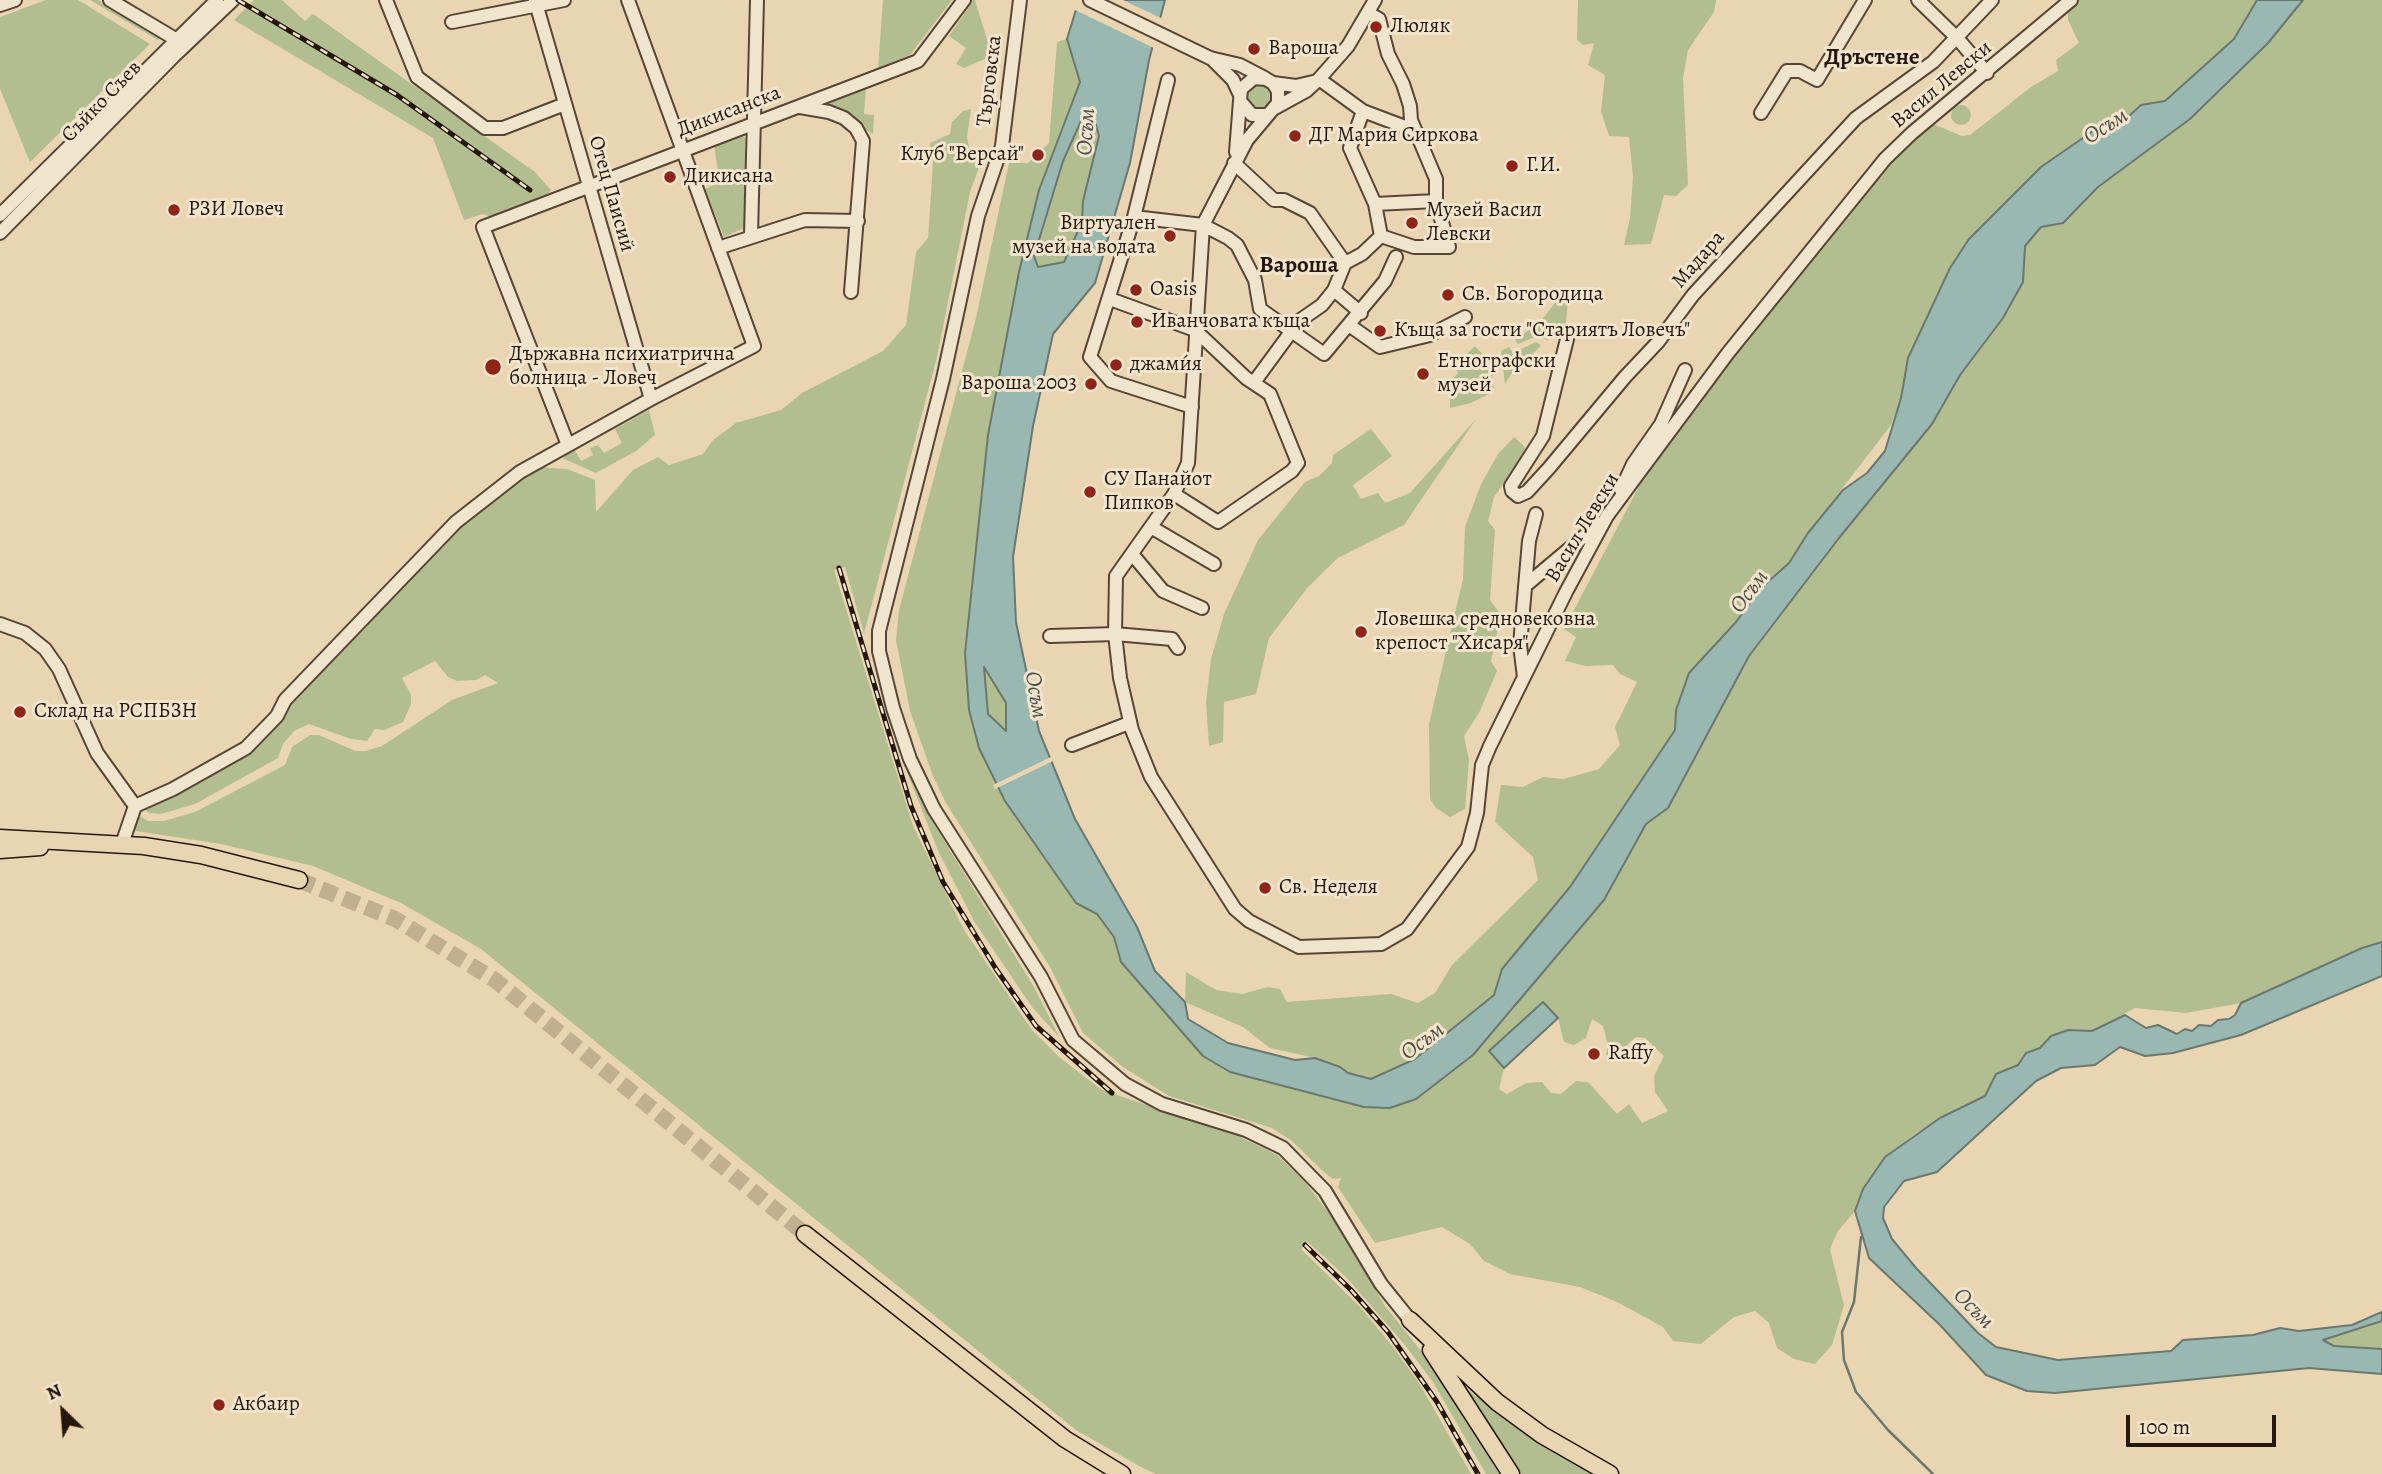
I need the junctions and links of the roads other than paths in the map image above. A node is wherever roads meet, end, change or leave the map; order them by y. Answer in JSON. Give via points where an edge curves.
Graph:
{"nodes":[{"id":1,"x":15,"y":0,"type":"edge"},
{"id":2,"x":110,"y":0,"type":"edge"},
{"id":3,"x":233,"y":0,"type":"edge"},
{"id":4,"x":386,"y":0,"type":"edge"},
{"id":5,"x":564,"y":0,"type":"edge"},
{"id":6,"x":628,"y":0,"type":"edge"},
{"id":7,"x":757,"y":0,"type":"edge"},
{"id":8,"x":964,"y":0,"type":"edge"},
{"id":9,"x":1020,"y":0,"type":"edge"},
{"id":10,"x":1090,"y":0,"type":"edge"},
{"id":11,"x":1375,"y":0,"type":"edge"},
{"id":12,"x":1865,"y":0,"type":"edge"},
{"id":13,"x":1918,"y":0,"type":"edge"},
{"id":14,"x":1992,"y":0,"type":"edge"},
{"id":15,"x":2071,"y":0,"type":"edge"},
{"id":16,"x":536,"y":3,"type":"edge"},
{"id":17,"x":0,"y":5,"type":"edge"},
{"id":18,"x":214,"y":8,"type":"edge"},
{"id":19,"x":1368,"y":13,"type":"junction"},
{"id":20,"x":452,"y":22,"type":"dead end"},
{"id":21,"x":1957,"y":38,"type":"junction"},
{"id":22,"x":180,"y":42,"type":"junction"},
{"id":23,"x":1210,"y":58,"type":"junction"},
{"id":24,"x":1987,"y":73,"type":"junction"},
{"id":25,"x":1320,"y":79,"type":"junction"},
{"id":26,"x":1168,"y":80,"type":"dead end"},
{"id":27,"x":1269,"y":81,"type":"junction"},
{"id":28,"x":1240,"y":98,"type":"junction"},
{"id":29,"x":565,"y":104,"type":"junction"},
{"id":30,"x":797,"y":107,"type":"junction"},
{"id":31,"x":1363,"y":111,"type":"junction"},
{"id":32,"x":1270,"y":112,"type":"junction"},
{"id":33,"x":1761,"y":113,"type":"dead end"},
{"id":34,"x":753,"y":124,"type":"junction"},
{"id":35,"x":1416,"y":131,"type":"junction"},
{"id":36,"x":682,"y":151,"type":"junction"},
{"id":37,"x":1234,"y":163,"type":"junction"},
{"id":38,"x":589,"y":186,"type":"junction"},
{"id":39,"x":1436,"y":201,"type":"junction"},
{"id":40,"x":1375,"y":204,"type":"junction"},
{"id":41,"x":0,"y":215,"type":"edge"},
{"id":42,"x":1134,"y":217,"type":"junction"},
{"id":43,"x":858,"y":221,"type":"junction"},
{"id":44,"x":1203,"y":225,"type":"junction"},
{"id":45,"x":0,"y":233,"type":"edge"},
{"id":46,"x":751,"y":235,"type":"junction"},
{"id":47,"x":1381,"y":236,"type":"junction"},
{"id":48,"x":718,"y":248,"type":"junction"},
{"id":49,"x":1396,"y":257,"type":"dead end"},
{"id":50,"x":1345,"y":263,"type":"junction"},
{"id":51,"x":1334,"y":290,"type":"junction"},
{"id":52,"x":851,"y":292,"type":"dead end"},
{"id":53,"x":1110,"y":299,"type":"junction"},
{"id":54,"x":1361,"y":313,"type":"junction"},
{"id":55,"x":1465,"y":317,"type":"dead end"},
{"id":56,"x":1349,"y":326,"type":"junction"},
{"id":57,"x":1195,"y":330,"type":"junction"},
{"id":58,"x":1293,"y":331,"type":"junction"},
{"id":59,"x":1568,"y":335,"type":"dead end"},
{"id":60,"x":1685,"y":370,"type":"dead end"},
{"id":61,"x":1255,"y":381,"type":"junction"},
{"id":62,"x":651,"y":399,"type":"junction"},
{"id":63,"x":1192,"y":407,"type":"junction"},
{"id":64,"x":568,"y":445,"type":"junction"},
{"id":65,"x":1174,"y":494,"type":"junction"},
{"id":66,"x":1536,"y":514,"type":"dead end"},
{"id":67,"x":1607,"y":516,"type":"junction"},
{"id":68,"x":1151,"y":527,"type":"junction"},
{"id":69,"x":1132,"y":554,"type":"junction"},
{"id":70,"x":1214,"y":564,"type":"dead end"},
{"id":71,"x":1525,"y":586,"type":"junction"},
{"id":72,"x":1202,"y":608,"type":"dead end"},
{"id":73,"x":0,"y":624,"type":"edge"},
{"id":74,"x":1115,"y":634,"type":"junction"},
{"id":75,"x":1050,"y":636,"type":"dead end"},
{"id":76,"x":1178,"y":648,"type":"dead end"},
{"id":77,"x":1524,"y":678,"type":"junction"},
{"id":78,"x":1129,"y":723,"type":"junction"},
{"id":79,"x":1072,"y":745,"type":"dead end"},
{"id":80,"x":135,"y":806,"type":"junction"},
{"id":81,"x":0,"y":838,"type":"edge"},
{"id":82,"x":91,"y":843,"type":"junction"},
{"id":83,"x":122,"y":844,"type":"junction"},
{"id":84,"x":0,"y":850,"type":"edge"},
{"id":85,"x":299,"y":880,"type":"tunnel mouth"},
{"id":86,"x":805,"y":1234,"type":"tunnel mouth"},
{"id":87,"x":1410,"y":1320,"type":"junction"},
{"id":88,"x":1122,"y":1474,"type":"edge"},
{"id":89,"x":1511,"y":1474,"type":"edge"},
{"id":90,"x":1610,"y":1474,"type":"edge"}],
"edges":[{"from":1,"to":17,"type":"street"},
{"from":2,"to":22,"type":"street"},
{"from":3,"to":18,"type":"street","name":"Съйко Съев"},
{"from":4,"to":29,"type":"street","via":[[417,77],[485,128],[503,128]]},
{"from":5,"to":16,"type":"street"},
{"from":6,"to":36,"type":"street"},
{"from":7,"to":34,"type":"street"},
{"from":8,"to":30,"type":"street","name":"Дикисанска","via":[[918,61]]},
{"from":9,"to":87,"type":"street","name":"Търговска","via":[[1002,146],[978,216],[943,379],[879,631],[884,675],[910,759],[934,809],[1041,977],[1073,1040],[1125,1084],[1162,1104],[1247,1130],[1283,1148],[1325,1192],[1381,1284]]},
{"from":10,"to":23,"type":"street"},
{"from":11,"to":19,"type":"street"},
{"from":12,"to":33,"type":"street","via":[[1817,80],[1800,71],[1787,71]]},
{"from":13,"to":21,"type":"street"},
{"from":14,"to":21,"type":"street","name":"Мадара"},
{"from":15,"to":24,"type":"street","name":"Васил Левски"},
{"from":16,"to":20,"type":"street"},
{"from":16,"to":29,"type":"street","name":"Отец Паисий"},
{"from":18,"to":22,"type":"street","name":"Съйко Съев"},
{"from":19,"to":25,"type":"street","via":[[1348,47]]},
{"from":19,"to":35,"type":"street","via":[[1379,19]]},
{"from":21,"to":24,"type":"street"},
{"from":21,"to":59,"type":"street","name":"Мадара","via":[[1933,62],[1856,118],[1693,295],[1549,468],[1518,496],[1511,486],[1543,436]]},
{"from":22,"to":41,"type":"street","name":"Съйко Съев"},
{"from":22,"to":45,"type":"street","name":"Съйко Съев"},
{"from":23,"to":27,"type":"street","via":[[1240,65]]},
{"from":23,"to":28,"type":"street","via":[[1233,80]]},
{"from":24,"to":67,"type":"street","name":"Васил Левски","via":[[1885,159],[1728,353]]},
{"from":25,"to":27,"type":"street","via":[[1296,86]]},
{"from":25,"to":31,"type":"street"},
{"from":25,"to":32,"type":"street"},
{"from":26,"to":42,"type":"street"},
{"from":27,"to":28,"type":"street","via":[[1249,80]]},
{"from":27,"to":32,"type":"street","via":[[1279,97]]},
{"from":28,"to":32,"type":"street","via":[[1252,115]]},
{"from":28,"to":37,"type":"street"},
{"from":29,"to":38,"type":"street","name":"Отец Паисий"},
{"from":30,"to":34,"type":"street","name":"Дикисанска"},
{"from":30,"to":43,"type":"street","via":[[838,115],[860,133],[864,148]]},
{"from":31,"to":35,"type":"street"},
{"from":31,"to":40,"type":"street","via":[[1350,148]]},
{"from":32,"to":37,"type":"street"},
{"from":34,"to":36,"type":"street","name":"Дикисанска"},
{"from":34,"to":46,"type":"street"},
{"from":35,"to":39,"type":"street","via":[[1436,179]]},
{"from":36,"to":38,"type":"street","name":"Дикисанска"},
{"from":36,"to":48,"type":"street"},
{"from":37,"to":44,"type":"street","name":"Васил Левски"},
{"from":37,"to":50,"type":"street","via":[[1274,200],[1310,213]]},
{"from":38,"to":62,"type":"street","name":"Отец Паисий"},
{"from":38,"to":64,"type":"street","name":"Дикисанска","via":[[483,227]]},
{"from":39,"to":40,"type":"street"},
{"from":39,"to":47,"type":"street","via":[[1449,247],[1414,247]]},
{"from":40,"to":47,"type":"street"},
{"from":42,"to":44,"type":"street"},
{"from":42,"to":53,"type":"street"},
{"from":43,"to":46,"type":"street","via":[[805,220]]},
{"from":43,"to":52,"type":"street"},
{"from":44,"to":57,"type":"street","name":"Васил Левски"},
{"from":44,"to":58,"type":"street","via":[[1237,245],[1255,280],[1260,309]]},
{"from":46,"to":48,"type":"street"},
{"from":47,"to":50,"type":"street","via":[[1363,254]]},
{"from":48,"to":62,"type":"street","via":[[754,346]]},
{"from":49,"to":54,"type":"street"},
{"from":50,"to":51,"type":"street"},
{"from":51,"to":54,"type":"street"},
{"from":51,"to":58,"type":"street"},
{"from":53,"to":57,"type":"street"},
{"from":53,"to":63,"type":"street","via":[[1090,357],[1111,382]]},
{"from":54,"to":56,"type":"street"},
{"from":55,"to":56,"type":"street","via":[[1430,335],[1380,347]]},
{"from":56,"to":58,"type":"street","via":[[1324,354]]},
{"from":57,"to":61,"type":"street","via":[[1246,379]]},
{"from":57,"to":63,"type":"street","name":"Васил Левски"},
{"from":58,"to":61,"type":"street"},
{"from":60,"to":67,"type":"street","via":[[1661,424],[1633,464]]},
{"from":61,"to":65,"type":"street","via":[[1270,394],[1298,463],[1218,522]]},
{"from":62,"to":64,"type":"street"},
{"from":63,"to":65,"type":"street","name":"Васил Левски","via":[[1188,463]]},
{"from":64,"to":80,"type":"street","via":[[520,472],[456,522],[285,700],[277,716],[246,748]]},
{"from":65,"to":68,"type":"street","name":"Васил Левски"},
{"from":66,"to":71,"type":"street"},
{"from":67,"to":71,"type":"street"},
{"from":67,"to":77,"type":"street","name":"Васил Левски"},
{"from":68,"to":69,"type":"street","name":"Васил Левски"},
{"from":68,"to":70,"type":"street"},
{"from":69,"to":72,"type":"street","via":[[1163,591]]},
{"from":69,"to":74,"type":"street","name":"Васил Левски","via":[[1116,576]]},
{"from":71,"to":77,"type":"street","via":[[1520,645]]},
{"from":73,"to":80,"type":"street","via":[[25,634],[52,659],[97,753]]},
{"from":74,"to":75,"type":"street"},
{"from":74,"to":76,"type":"street","via":[[1172,639]]},
{"from":74,"to":78,"type":"street","name":"Васил Левски"},
{"from":77,"to":78,"type":"street","name":"Васил Левски","via":[[1482,765],[1468,847],[1407,929],[1381,944],[1299,947],[1242,915],[1223,894],[1151,777]]},
{"from":78,"to":79,"type":"street"},
{"from":80,"to":83,"type":"street"},
{"from":81,"to":82,"type":"main road"},
{"from":82,"to":83,"type":"main road"},
{"from":82,"to":84,"type":"main road"},
{"from":83,"to":85,"type":"main road","via":[[201,855]]},
{"from":86,"to":88,"type":"main road","via":[[1065,1439]]},
{"from":87,"to":89,"type":"main road"},
{"from":87,"to":90,"type":"main road","via":[[1497,1402],[1542,1435]]}]}
